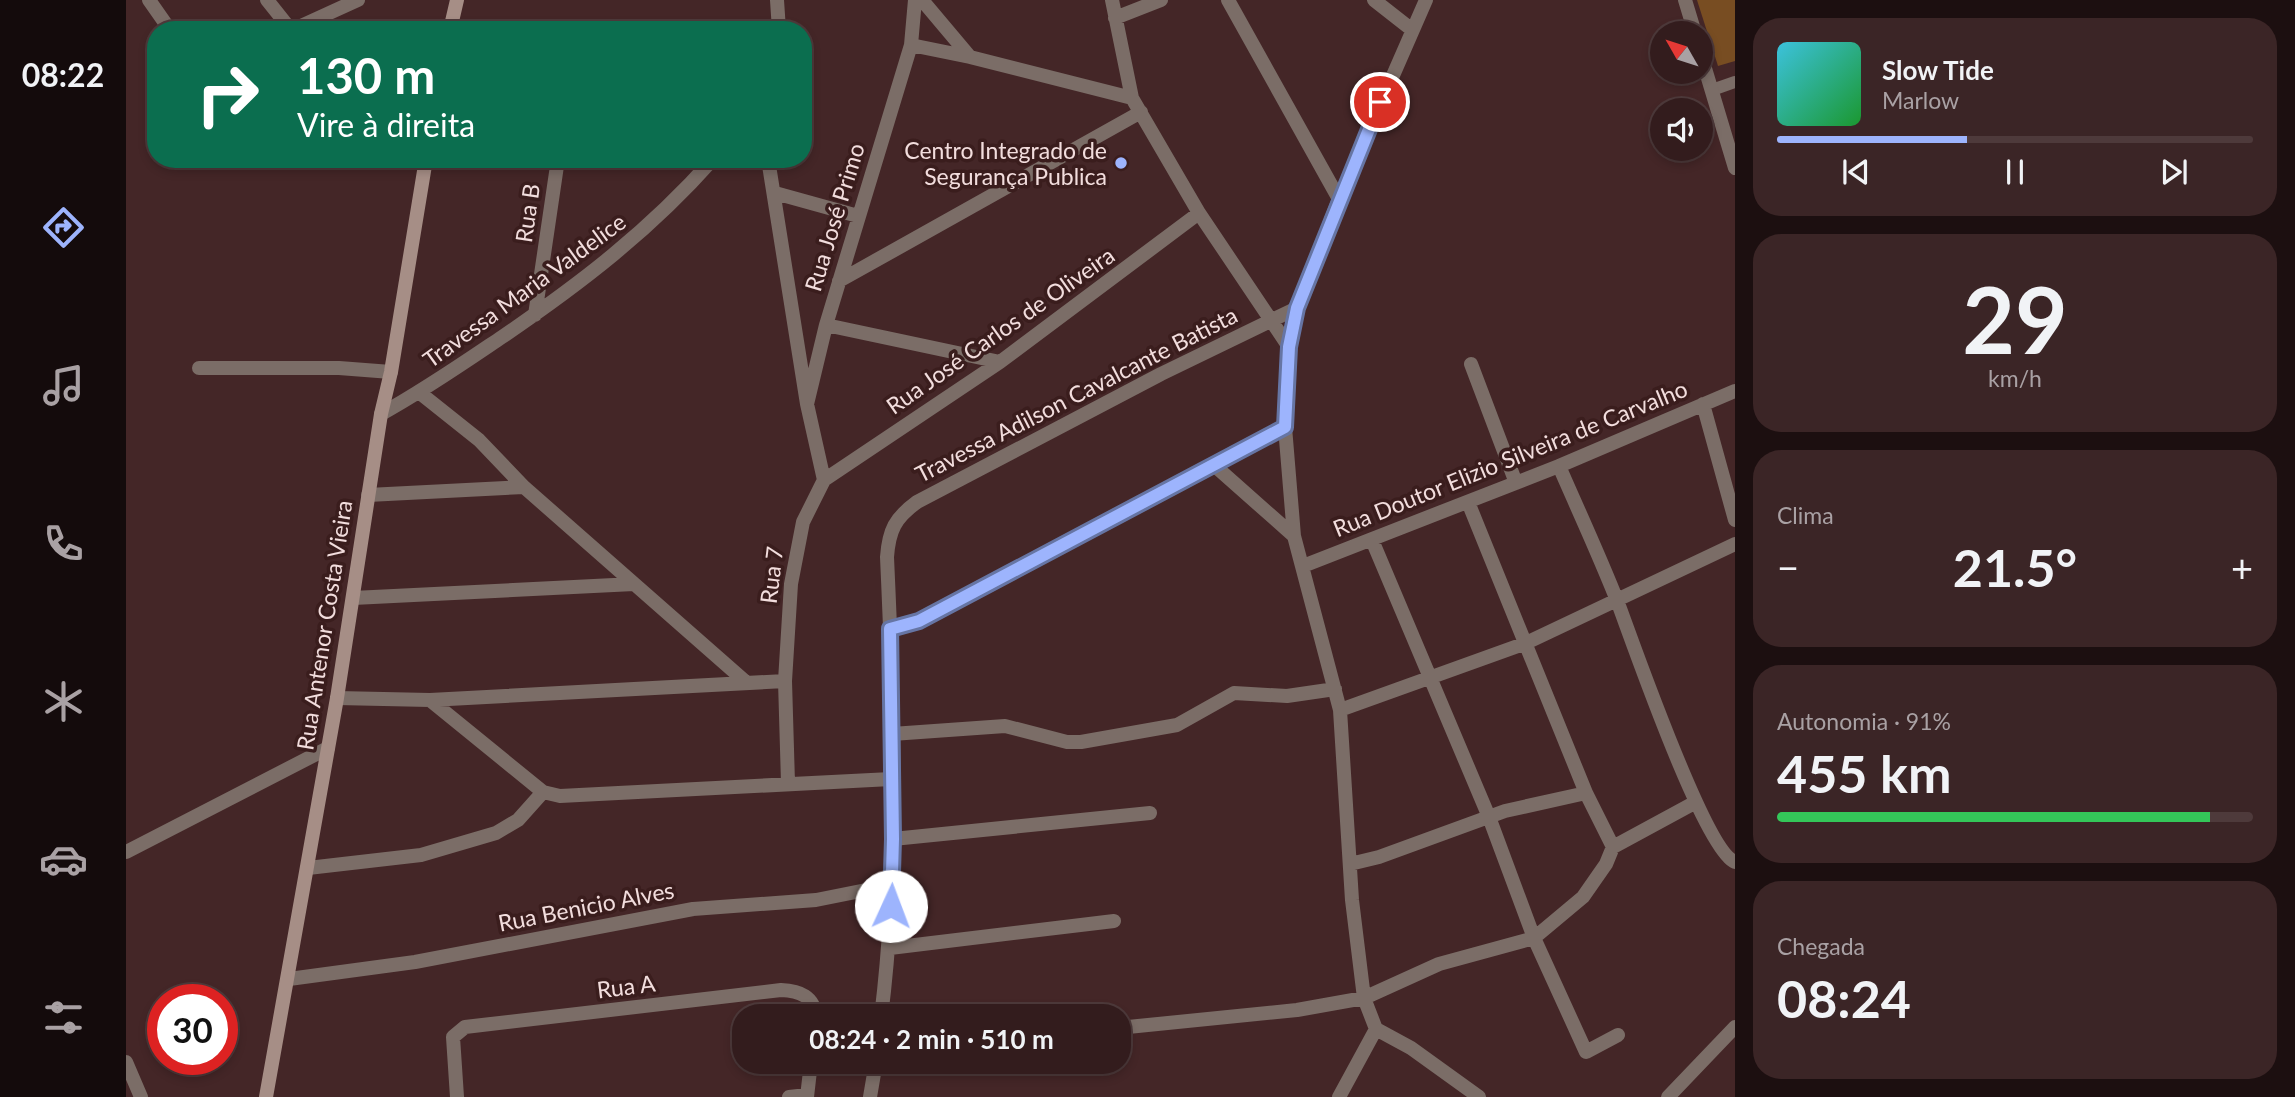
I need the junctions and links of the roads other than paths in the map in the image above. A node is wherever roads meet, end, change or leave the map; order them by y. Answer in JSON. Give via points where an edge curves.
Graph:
{"nodes":[{"id":1,"x":149,"y":0,"type":"edge"},
{"id":2,"x":267,"y":0,"type":"edge"},
{"id":3,"x":358,"y":0,"type":"edge"},
{"id":4,"x":457,"y":0,"type":"edge"},
{"id":5,"x":777,"y":0,"type":"edge"},
{"id":6,"x":915,"y":0,"type":"edge"},
{"id":7,"x":922,"y":0,"type":"edge"},
{"id":8,"x":1112,"y":0,"type":"edge"},
{"id":9,"x":1161,"y":0,"type":"edge"},
{"id":10,"x":1228,"y":0,"type":"edge"},
{"id":11,"x":1374,"y":0,"type":"edge"},
{"id":12,"x":1426,"y":0,"type":"edge"},
{"id":13,"x":1685,"y":0,"type":"edge"},
{"id":14,"x":1115,"y":18,"type":"junction"},
{"id":15,"x":164,"y":21,"type":"edge"},
{"id":16,"x":284,"y":21,"type":"edge"},
{"id":17,"x":311,"y":21,"type":"edge"},
{"id":18,"x":452,"y":21,"type":"edge"},
{"id":19,"x":778,"y":21,"type":"edge"},
{"id":20,"x":1691,"y":21,"type":"edge"},
{"id":21,"x":1411,"y":29,"type":"junction"},
{"id":22,"x":911,"y":45,"type":"junction"},
{"id":23,"x":970,"y":57,"type":"junction"},
{"id":24,"x":1735,"y":82,"type":"edge"},
{"id":25,"x":1710,"y":84,"type":"edge"},
{"id":26,"x":1712,"y":90,"type":"junction"},
{"id":27,"x":1132,"y":98,"type":"junction"},
{"id":28,"x":1141,"y":112,"type":"junction"},
{"id":29,"x":425,"y":168,"type":"edge"},
{"id":30,"x":557,"y":168,"type":"edge"},
{"id":31,"x":704,"y":168,"type":"edge"},
{"id":32,"x":770,"y":168,"type":"edge"},
{"id":33,"x":1735,"y":168,"type":"edge"},
{"id":34,"x":775,"y":193,"type":"junction"},
{"id":35,"x":1339,"y":199,"type":"junction"},
{"id":36,"x":1199,"y":213,"type":"junction"},
{"id":37,"x":858,"y":216,"type":"junction"},
{"id":38,"x":839,"y":281,"type":"junction"},
{"id":39,"x":1297,"y":308,"type":"junction"},
{"id":40,"x":535,"y":315,"type":"junction"},
{"id":41,"x":1270,"y":320,"type":"junction"},
{"id":42,"x":826,"y":325,"type":"junction"},
{"id":43,"x":1289,"y":347,"type":"junction"},
{"id":44,"x":1000,"y":362,"type":"junction"},
{"id":45,"x":1471,"y":364,"type":"dead end"},
{"id":46,"x":199,"y":368,"type":"dead end"},
{"id":47,"x":391,"y":372,"type":"junction"},
{"id":48,"x":1735,"y":391,"type":"edge"},
{"id":49,"x":421,"y":393,"type":"junction"},
{"id":50,"x":807,"y":404,"type":"junction"},
{"id":51,"x":1703,"y":404,"type":"junction"},
{"id":52,"x":381,"y":414,"type":"junction"},
{"id":53,"x":1285,"y":427,"type":"junction"},
{"id":54,"x":1215,"y":466,"type":"junction"},
{"id":55,"x":1559,"y":466,"type":"junction"},
{"id":56,"x":824,"y":480,"type":"junction"},
{"id":57,"x":1516,"y":483,"type":"junction"},
{"id":58,"x":524,"y":487,"type":"junction"},
{"id":59,"x":368,"y":495,"type":"junction"},
{"id":60,"x":1468,"y":502,"type":"junction"},
{"id":61,"x":1735,"y":520,"type":"edge"},
{"id":62,"x":1294,"y":536,"type":"junction"},
{"id":63,"x":1372,"y":540,"type":"junction"},
{"id":64,"x":1735,"y":544,"type":"edge"},
{"id":65,"x":1303,"y":566,"type":"junction"},
{"id":66,"x":634,"y":584,"type":"junction"},
{"id":67,"x":353,"y":598,"type":"junction"},
{"id":68,"x":1618,"y":602,"type":"junction"},
{"id":69,"x":890,"y":629,"type":"junction"},
{"id":70,"x":1526,"y":643,"type":"junction"},
{"id":71,"x":1430,"y":677,"type":"junction"},
{"id":72,"x":785,"y":681,"type":"junction"},
{"id":73,"x":747,"y":683,"type":"junction"},
{"id":74,"x":1335,"y":689,"type":"junction"},
{"id":75,"x":337,"y":698,"type":"junction"},
{"id":76,"x":430,"y":700,"type":"junction"},
{"id":77,"x":1340,"y":710,"type":"junction"},
{"id":78,"x":892,"y":734,"type":"junction"},
{"id":79,"x":328,"y":748,"type":"junction"},
{"id":80,"x":891,"y":779,"type":"junction"},
{"id":81,"x":788,"y":783,"type":"junction"},
{"id":82,"x":543,"y":792,"type":"junction"},
{"id":83,"x":1586,"y":793,"type":"junction"},
{"id":84,"x":1696,"y":802,"type":"junction"},
{"id":85,"x":1150,"y":813,"type":"dead end"},
{"id":86,"x":1489,"y":817,"type":"junction"},
{"id":87,"x":893,"y":839,"type":"junction"},
{"id":88,"x":1613,"y":847,"type":"junction"},
{"id":89,"x":126,"y":852,"type":"edge"},
{"id":90,"x":1735,"y":862,"type":"edge"},
{"id":91,"x":1350,"y":864,"type":"junction"},
{"id":92,"x":308,"y":868,"type":"junction"},
{"id":93,"x":891,"y":886,"type":"junction"},
{"id":94,"x":1114,"y":921,"type":"dead end"},
{"id":95,"x":1534,"y":938,"type":"junction"},
{"id":96,"x":890,"y":948,"type":"junction"},
{"id":97,"x":289,"y":979,"type":"junction"},
{"id":98,"x":1364,"y":998,"type":"junction"},
{"id":99,"x":810,"y":1004,"type":"edge"},
{"id":100,"x":883,"y":1004,"type":"edge"},
{"id":101,"x":1131,"y":1027,"type":"edge"},
{"id":102,"x":1735,"y":1027,"type":"edge"},
{"id":103,"x":1376,"y":1029,"type":"junction"},
{"id":104,"x":1618,"y":1035,"type":"dead end"},
{"id":105,"x":126,"y":1062,"type":"edge"},
{"id":106,"x":810,"y":1074,"type":"edge"},
{"id":107,"x":874,"y":1074,"type":"edge"},
{"id":108,"x":1675,"y":1095,"type":"edge"},
{"id":109,"x":807,"y":1096,"type":"edge"},
{"id":110,"x":141,"y":1097,"type":"edge"},
{"id":111,"x":267,"y":1097,"type":"edge"},
{"id":112,"x":457,"y":1097,"type":"edge"},
{"id":113,"x":789,"y":1097,"type":"edge"},
{"id":114,"x":870,"y":1097,"type":"edge"},
{"id":115,"x":1339,"y":1097,"type":"edge"},
{"id":116,"x":1479,"y":1097,"type":"edge"}],
"edges":[{"from":1,"to":15,"type":"street"},
{"from":2,"to":16,"type":"street"},
{"from":3,"to":17,"type":"street"},
{"from":4,"to":18,"type":"main road"},
{"from":5,"to":19,"type":"street"},
{"from":6,"to":22,"type":"street","name":"Rua José Primo"},
{"from":7,"to":23,"type":"street"},
{"from":8,"to":14,"type":"street"},
{"from":9,"to":14,"type":"street"},
{"from":10,"to":35,"type":"street"},
{"from":11,"to":21,"type":"street"},
{"from":12,"to":21,"type":"street"},
{"from":13,"to":20,"type":"street"},
{"from":14,"to":27,"type":"street"},
{"from":21,"to":35,"type":"street"},
{"from":22,"to":23,"type":"street"},
{"from":22,"to":37,"type":"street","name":"Rua José Primo"},
{"from":23,"to":27,"type":"street"},
{"from":24,"to":26,"type":"street"},
{"from":25,"to":26,"type":"street"},
{"from":26,"to":33,"type":"street"},
{"from":27,"to":28,"type":"street"},
{"from":28,"to":36,"type":"street"},
{"from":28,"to":38,"type":"street"},
{"from":29,"to":47,"type":"main road","name":"Rua Antenor Costa Vieira"},
{"from":30,"to":40,"type":"street","name":"Rua B"},
{"from":31,"to":40,"type":"street","name":"Travessa Maria Valdelice","via":[[638,237]]},
{"from":32,"to":34,"type":"street"},
{"from":34,"to":37,"type":"street"},
{"from":34,"to":50,"type":"street"},
{"from":35,"to":39,"type":"street"},
{"from":36,"to":41,"type":"street"},
{"from":36,"to":44,"type":"street","name":"Rua José Carlos de Oliveira"},
{"from":37,"to":38,"type":"street","name":"Rua José Primo"},
{"from":38,"to":42,"type":"street","name":"Rua José Primo"},
{"from":39,"to":41,"type":"street","name":"Travessa Adilson Cavalcante Batista"},
{"from":39,"to":43,"type":"street"},
{"from":40,"to":49,"type":"street","name":"Travessa Maria Valdelice"},
{"from":41,"to":43,"type":"street"},
{"from":41,"to":69,"type":"street","name":"Travessa Adilson Cavalcante Batista","via":[[900,514],[889,534]]},
{"from":42,"to":44,"type":"street"},
{"from":42,"to":50,"type":"street","name":"Rua José Primo"},
{"from":43,"to":53,"type":"street"},
{"from":44,"to":56,"type":"street","name":"Rua José Carlos de Oliveira"},
{"from":45,"to":57,"type":"street"},
{"from":46,"to":47,"type":"street"},
{"from":47,"to":52,"type":"main road","name":"Rua Antenor Costa Vieira"},
{"from":48,"to":51,"type":"street","name":"Rua Doutor Elizio Silveira de Carvalho"},
{"from":49,"to":52,"type":"street","name":"Travessa Maria Valdelice"},
{"from":49,"to":58,"type":"street","via":[[479,440]]},
{"from":50,"to":56,"type":"street"},
{"from":51,"to":55,"type":"street","name":"Rua Doutor Elizio Silveira de Carvalho"},
{"from":51,"to":61,"type":"street"},
{"from":52,"to":59,"type":"main road","name":"Rua Antenor Costa Vieira"},
{"from":53,"to":54,"type":"street"},
{"from":53,"to":62,"type":"street"},
{"from":54,"to":62,"type":"street"},
{"from":54,"to":69,"type":"street","via":[[919,621]]},
{"from":55,"to":57,"type":"street","name":"Rua Doutor Elizio Silveira de Carvalho"},
{"from":55,"to":68,"type":"street"},
{"from":56,"to":72,"type":"street","name":"Rua 7","via":[[803,522],[796,550]]},
{"from":57,"to":60,"type":"street","name":"Rua Doutor Elizio Silveira de Carvalho"},
{"from":58,"to":59,"type":"street"},
{"from":58,"to":66,"type":"street"},
{"from":59,"to":67,"type":"main road","name":"Rua Antenor Costa Vieira"},
{"from":60,"to":63,"type":"street","name":"Rua Doutor Elizio Silveira de Carvalho"},
{"from":60,"to":70,"type":"street"},
{"from":62,"to":65,"type":"street"},
{"from":63,"to":65,"type":"street","name":"Rua Doutor Elizio Silveira de Carvalho"},
{"from":63,"to":71,"type":"street"},
{"from":64,"to":68,"type":"street"},
{"from":65,"to":74,"type":"street"},
{"from":66,"to":67,"type":"street"},
{"from":66,"to":73,"type":"street"},
{"from":67,"to":75,"type":"main road","name":"Rua Antenor Costa Vieira"},
{"from":68,"to":70,"type":"street"},
{"from":68,"to":84,"type":"street"},
{"from":69,"to":78,"type":"street"},
{"from":70,"to":71,"type":"street"},
{"from":70,"to":83,"type":"street"},
{"from":71,"to":77,"type":"street"},
{"from":71,"to":86,"type":"street"},
{"from":72,"to":73,"type":"street"},
{"from":72,"to":81,"type":"street","name":"Rua 7"},
{"from":73,"to":76,"type":"street"},
{"from":74,"to":77,"type":"street"},
{"from":74,"to":78,"type":"street","via":[[1287,696],[1234,693],[1177,725],[1081,742],[1005,726]]},
{"from":75,"to":76,"type":"street"},
{"from":75,"to":79,"type":"main road","name":"Rua Antenor Costa Vieira"},
{"from":76,"to":82,"type":"street"},
{"from":77,"to":91,"type":"street"},
{"from":78,"to":80,"type":"street"},
{"from":79,"to":89,"type":"street"},
{"from":79,"to":92,"type":"main road","name":"Rua Antenor Costa Vieira"},
{"from":80,"to":81,"type":"street"},
{"from":80,"to":87,"type":"street"},
{"from":81,"to":82,"type":"street","via":[[582,797]]},
{"from":82,"to":92,"type":"street","via":[[518,820],[496,833],[421,855]]},
{"from":83,"to":86,"type":"street"},
{"from":83,"to":88,"type":"street"},
{"from":84,"to":88,"type":"street"},
{"from":84,"to":90,"type":"street","via":[[1724,855]]},
{"from":85,"to":87,"type":"street"},
{"from":86,"to":91,"type":"street"},
{"from":86,"to":95,"type":"street"},
{"from":87,"to":93,"type":"street"},
{"from":88,"to":95,"type":"street","via":[[1583,897]]},
{"from":91,"to":98,"type":"street"},
{"from":92,"to":97,"type":"main road","name":"Rua Antenor Costa Vieira"},
{"from":93,"to":96,"type":"street"},
{"from":93,"to":97,"type":"street","name":"Rua Benicio Alves","via":[[805,901],[693,909],[415,962]]},
{"from":94,"to":96,"type":"street"},
{"from":95,"to":98,"type":"street","via":[[1439,964]]},
{"from":95,"to":104,"type":"street","via":[[1586,1052]]},
{"from":96,"to":100,"type":"street"},
{"from":97,"to":111,"type":"main road","name":"Rua Antenor Costa Vieira"},
{"from":98,"to":101,"type":"street","via":[[1297,1010]]},
{"from":98,"to":103,"type":"street"},
{"from":99,"to":112,"type":"street","name":"Rua A","via":[[801,992],[782,990],[465,1027],[453,1037]]},
{"from":102,"to":108,"type":"street"},
{"from":103,"to":115,"type":"street"},
{"from":103,"to":116,"type":"street"},
{"from":105,"to":110,"type":"street"},
{"from":106,"to":109,"type":"street"},
{"from":107,"to":114,"type":"street"},
{"from":109,"to":113,"type":"street"}]}
